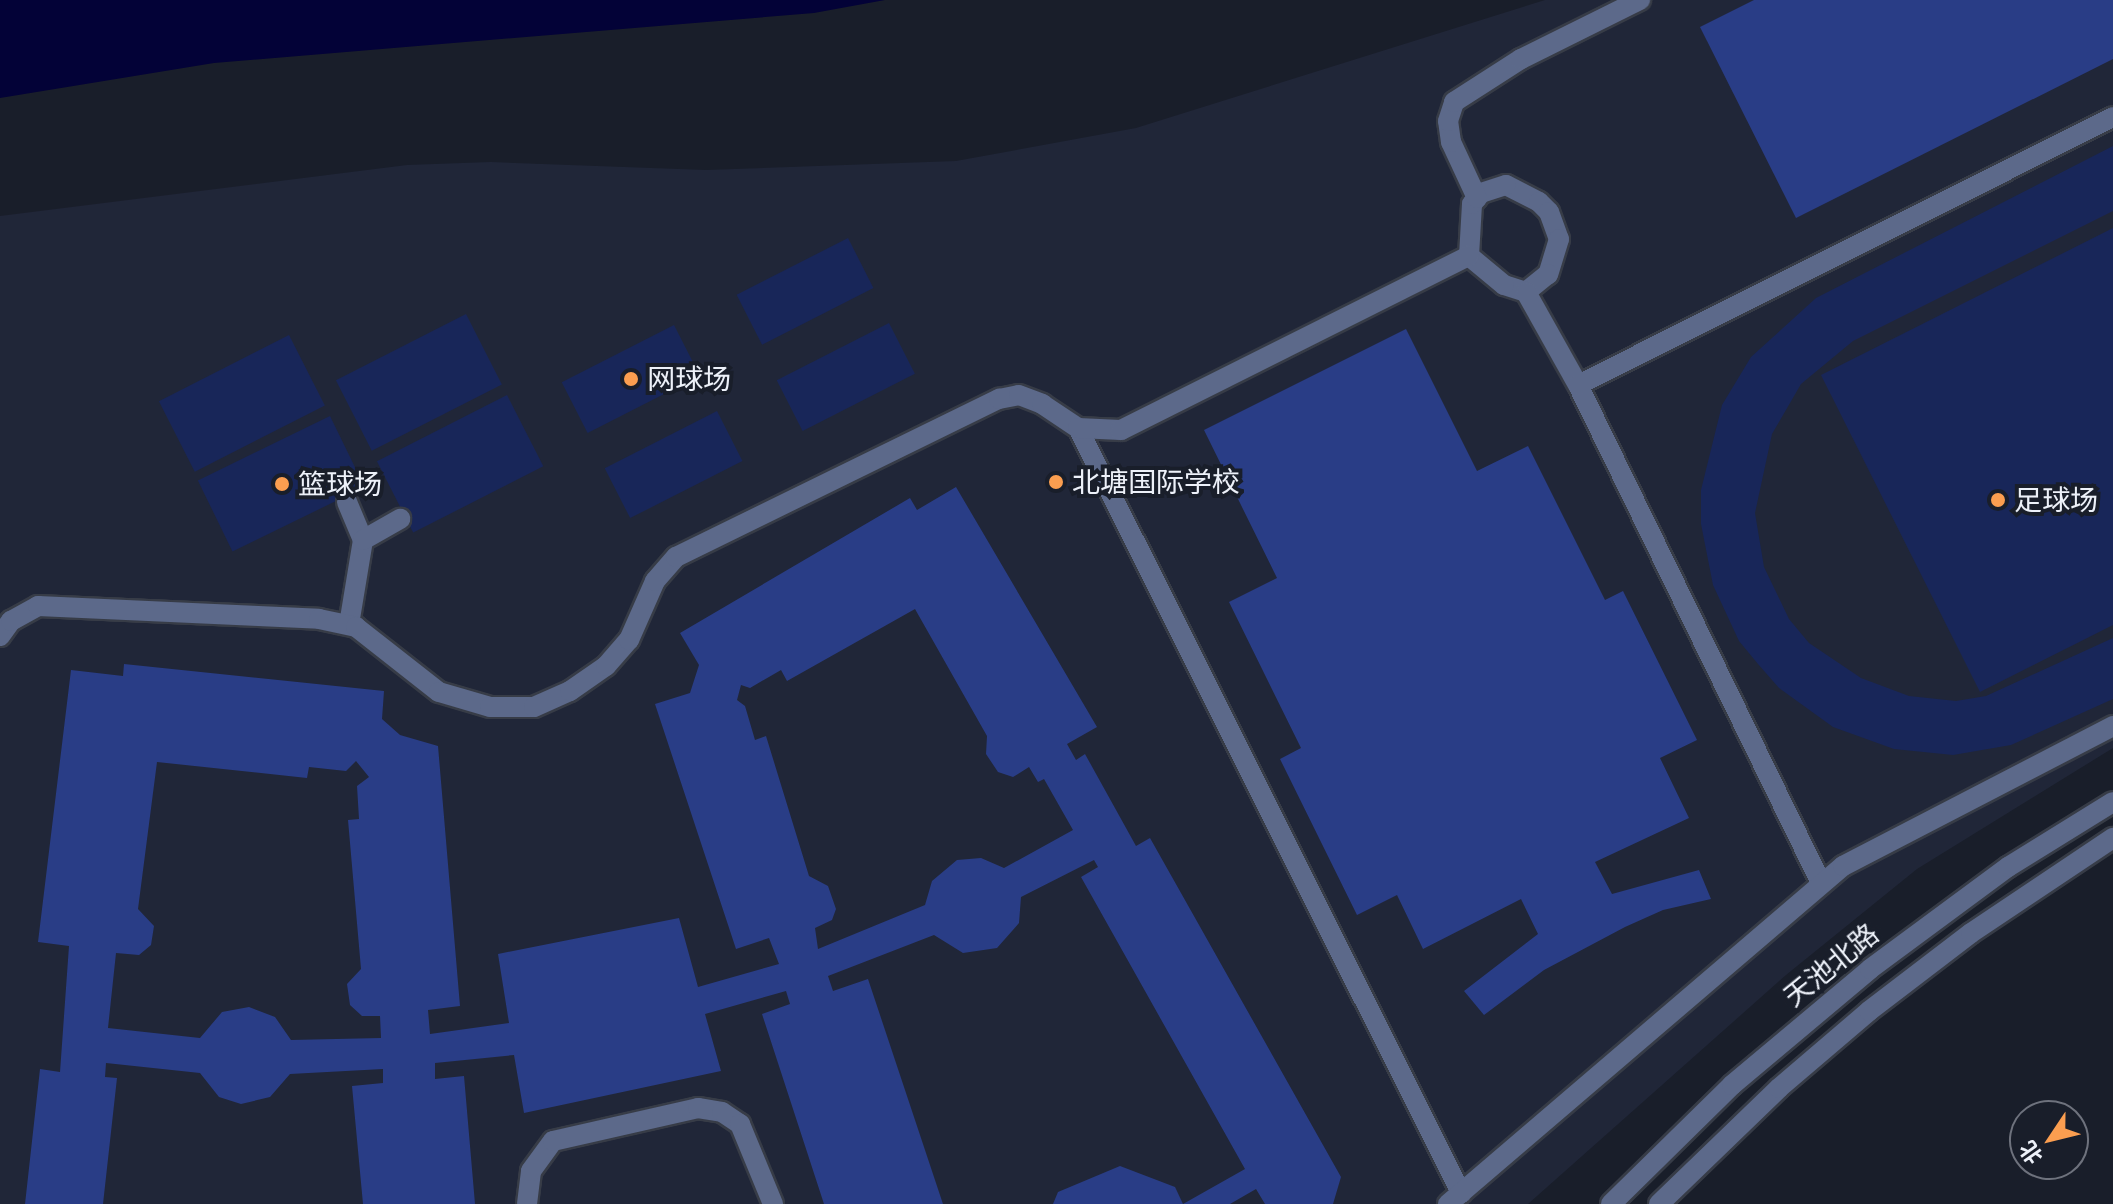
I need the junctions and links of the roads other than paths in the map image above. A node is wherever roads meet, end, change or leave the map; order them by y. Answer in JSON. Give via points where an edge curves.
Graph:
{"nodes":[{"id":1,"x":1640,"y":0,"type":"edge"},
{"id":2,"x":2113,"y":117,"type":"edge"},
{"id":3,"x":1477,"y":198,"type":"junction"},
{"id":4,"x":1469,"y":256,"type":"junction"},
{"id":5,"x":1526,"y":292,"type":"junction"},
{"id":6,"x":1578,"y":385,"type":"junction"},
{"id":7,"x":1078,"y":428,"type":"junction"},
{"id":8,"x":347,"y":502,"type":"dead end"},
{"id":9,"x":400,"y":519,"type":"dead end"},
{"id":10,"x":363,"y":540,"type":"junction"},
{"id":11,"x":349,"y":625,"type":"junction"},
{"id":12,"x":0,"y":636,"type":"edge"},
{"id":13,"x":2113,"y":726,"type":"edge"},
{"id":14,"x":2113,"y":802,"type":"edge"},
{"id":15,"x":2113,"y":838,"type":"edge"},
{"id":16,"x":1821,"y":883,"type":"junction"},
{"id":17,"x":1454,"y":1198,"type":"edge"},
{"id":18,"x":527,"y":1204,"type":"edge"},
{"id":19,"x":773,"y":1204,"type":"edge"},
{"id":20,"x":1611,"y":1204,"type":"edge"},
{"id":21,"x":1659,"y":1204,"type":"edge"}],
"edges":[{"from":1,"to":3,"type":"street","via":[[1510,65],[1454,102],[1448,121],[1451,142]]},
{"from":2,"to":6,"type":"street"},
{"from":3,"to":4,"type":"street","via":[[1468,220]]},
{"from":3,"to":5,"type":"street","via":[[1506,185],[1523,190],[1549,212],[1557,252],[1548,274]]},
{"from":4,"to":5,"type":"street","via":[[1504,285]]},
{"from":4,"to":7,"type":"street","via":[[1143,423],[1121,430]]},
{"from":5,"to":6,"type":"street"},
{"from":6,"to":16,"type":"street"},
{"from":7,"to":11,"type":"street","via":[[1019,395],[999,399],[676,557],[655,581],[629,640],[606,666],[534,707],[490,707],[439,692]]},
{"from":7,"to":17,"type":"street"},
{"from":8,"to":10,"type":"street"},
{"from":9,"to":10,"type":"street"},
{"from":10,"to":11,"type":"street"},
{"from":11,"to":12,"type":"street","via":[[38,606],[11,621]]},
{"from":13,"to":16,"type":"street","via":[[1875,848]]},
{"from":14,"to":20,"type":"street","name":"天池北路","via":[[2008,867],[1870,969],[1743,1075]]},
{"from":15,"to":21,"type":"street","via":[[1971,933],[1869,1011],[1779,1088]]},
{"from":16,"to":17,"type":"street"},
{"from":18,"to":19,"type":"street","via":[[531,1171],[553,1141],[698,1108],[722,1112],[740,1124]]}]}
